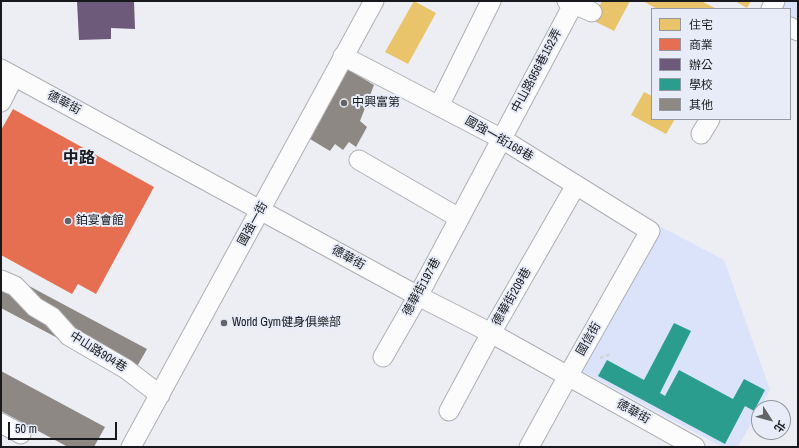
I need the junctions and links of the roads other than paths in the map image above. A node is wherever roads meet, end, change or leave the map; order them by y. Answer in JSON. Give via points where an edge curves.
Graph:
{"nodes":[{"id":1,"x":374,"y":1,"type":"edge"},
{"id":2,"x":491,"y":1,"type":"edge"},
{"id":3,"x":572,"y":2,"type":"edge"},
{"id":4,"x":592,"y":12,"type":"dead end"},
{"id":5,"x":343,"y":56,"type":"junction"},
{"id":6,"x":8,"y":72,"type":"edge"},
{"id":7,"x":1,"y":102,"type":"edge"},
{"id":8,"x":439,"y":106,"type":"junction"},
{"id":9,"x":502,"y":139,"type":"junction"},
{"id":10,"x":360,"y":160,"type":"dead end"},
{"id":11,"x":576,"y":185,"type":"junction"},
{"id":12,"x":261,"y":210,"type":"junction"},
{"id":13,"x":459,"y":218,"type":"junction"},
{"id":14,"x":650,"y":231,"type":"joint"},
{"id":15,"x":1,"y":280,"type":"edge"},
{"id":16,"x":418,"y":296,"type":"junction"},
{"id":17,"x":491,"y":333,"type":"junction"},
{"id":18,"x":383,"y":357,"type":"dead end"},
{"id":19,"x":568,"y":376,"type":"junction"},
{"id":20,"x":160,"y":394,"type":"junction"},
{"id":21,"x":449,"y":410,"type":"dead end"},
{"id":22,"x":1,"y":422,"type":"edge"},
{"id":23,"x":21,"y":434,"type":"dead end"},
{"id":24,"x":131,"y":447,"type":"edge"},
{"id":25,"x":529,"y":447,"type":"edge"},
{"id":26,"x":695,"y":447,"type":"edge"}],
"edges":[{"from":1,"to":5,"type":"street","name":"國強一街"},
{"from":2,"to":8,"type":"street"},
{"from":3,"to":4,"type":"street"},
{"from":3,"to":9,"type":"street","name":"中山路956巷152弄"},
{"from":5,"to":8,"type":"street","name":"國強一街168巷"},
{"from":5,"to":12,"type":"street","name":"國強一街"},
{"from":6,"to":7,"type":"street"},
{"from":6,"to":12,"type":"street","name":"德華街"},
{"from":8,"to":9,"type":"street","name":"國強一街168巷"},
{"from":9,"to":11,"type":"street","name":"國強一街168巷"},
{"from":9,"to":13,"type":"street","name":"德華街197巷"},
{"from":10,"to":13,"type":"street"},
{"from":11,"to":14,"type":"street","name":"國強一街168巷"},
{"from":11,"to":17,"type":"street","name":"德華街209巷"},
{"from":12,"to":16,"type":"street","name":"德華街"},
{"from":12,"to":20,"type":"street","name":"國強一街"},
{"from":13,"to":16,"type":"street","name":"德華街197巷"},
{"from":14,"to":19,"type":"street","name":"國信街"},
{"from":15,"to":20,"type":"street","name":"中山路904巷","via":[[14,286],[35,307],[52,316],[69,336],[126,369]]},
{"from":16,"to":17,"type":"street","name":"德華街"},
{"from":16,"to":18,"type":"street","name":"德華街197巷"},
{"from":17,"to":19,"type":"street","name":"德華街"},
{"from":17,"to":21,"type":"street","name":"德華街209巷"},
{"from":19,"to":25,"type":"street","name":"國信街"},
{"from":19,"to":26,"type":"street","name":"德華街"},
{"from":20,"to":24,"type":"street","name":"國強一街"},
{"from":22,"to":23,"type":"street"}]}
